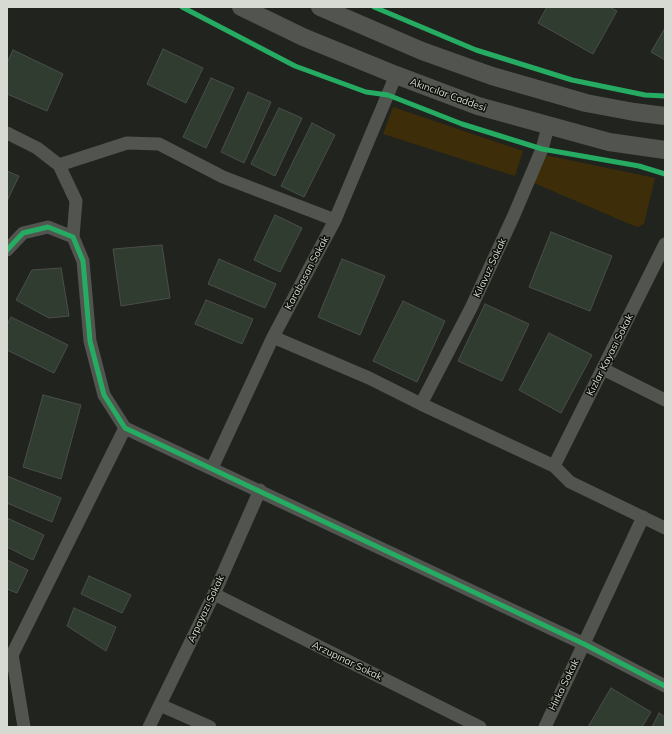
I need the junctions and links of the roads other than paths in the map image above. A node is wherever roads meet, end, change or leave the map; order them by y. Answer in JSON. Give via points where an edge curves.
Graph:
{"nodes":[{"id":1,"x":242,"y":7,"type":"edge"},
{"id":2,"x":320,"y":7,"type":"edge"},
{"id":3,"x":396,"y":75,"type":"junction"},
{"id":4,"x":665,"y":116,"type":"edge"},
{"id":5,"x":548,"y":127,"type":"junction"},
{"id":6,"x":7,"y":133,"type":"edge"},
{"id":7,"x":665,"y":150,"type":"edge"},
{"id":8,"x":59,"y":165,"type":"junction"},
{"id":9,"x":334,"y":220,"type":"junction"},
{"id":10,"x":73,"y":237,"type":"junction"},
{"id":11,"x":665,"y":244,"type":"edge"},
{"id":12,"x":7,"y":250,"type":"edge"},
{"id":13,"x":273,"y":337,"type":"junction"},
{"id":14,"x":603,"y":369,"type":"junction"},
{"id":15,"x":665,"y":400,"type":"edge"},
{"id":16,"x":421,"y":404,"type":"junction"},
{"id":17,"x":125,"y":428,"type":"junction"},
{"id":18,"x":554,"y":466,"type":"junction"},
{"id":19,"x":212,"y":468,"type":"junction"},
{"id":20,"x":260,"y":490,"type":"junction"},
{"id":21,"x":643,"y":517,"type":"junction"},
{"id":22,"x":665,"y":528,"type":"edge"},
{"id":23,"x":214,"y":594,"type":"junction"},
{"id":24,"x":584,"y":644,"type":"junction"},
{"id":25,"x":8,"y":658,"type":"edge"},
{"id":26,"x":665,"y":686,"type":"edge"},
{"id":27,"x":160,"y":705,"type":"junction"},
{"id":28,"x":24,"y":727,"type":"edge"},
{"id":29,"x":149,"y":727,"type":"edge"},
{"id":30,"x":210,"y":727,"type":"edge"},
{"id":31,"x":480,"y":727,"type":"edge"},
{"id":32,"x":545,"y":727,"type":"edge"}],
"edges":[{"from":1,"to":3,"type":"main road","name":"Akıncılar Caddesi","via":[[303,37]]},
{"from":2,"to":4,"type":"main road","via":[[492,76],[586,102]]},
{"from":3,"to":5,"type":"main road","name":"Akıncılar Caddesi","via":[[478,106]]},
{"from":3,"to":9,"type":"street","name":"Karabasan Sokak"},
{"from":5,"to":7,"type":"main road","name":"Akıncılar Caddesi","via":[[609,142]]},
{"from":5,"to":16,"type":"street","name":"Kılavuz Sokak","via":[[514,215],[471,308]]},
{"from":6,"to":8,"type":"street","via":[[37,148]]},
{"from":8,"to":9,"type":"street","via":[[127,143],[159,144],[223,177]]},
{"from":8,"to":10,"type":"street","via":[[76,201]]},
{"from":9,"to":13,"type":"street","name":"Karabasan Sokak"},
{"from":10,"to":12,"type":"street","via":[[48,227],[23,233]]},
{"from":10,"to":17,"type":"street","via":[[83,261],[90,340],[104,395]]},
{"from":11,"to":14,"type":"street","name":"Kızlar Kayası Sokak"},
{"from":13,"to":16,"type":"street","via":[[369,378]]},
{"from":13,"to":19,"type":"street","name":"Karabasan Sokak"},
{"from":14,"to":15,"type":"street"},
{"from":14,"to":18,"type":"street","name":"Kızlar Kayası Sokak"},
{"from":16,"to":18,"type":"street"},
{"from":17,"to":19,"type":"street"},
{"from":17,"to":25,"type":"street"},
{"from":18,"to":21,"type":"street","via":[[570,482]]},
{"from":19,"to":20,"type":"street"},
{"from":20,"to":23,"type":"street","name":"Arpayazı Sokak"},
{"from":20,"to":24,"type":"street"},
{"from":21,"to":22,"type":"street"},
{"from":21,"to":24,"type":"street","name":"Hırka Sokak"},
{"from":23,"to":27,"type":"street","name":"Arpayazı Sokak"},
{"from":23,"to":31,"type":"street","name":"Arzupınar Sokak"},
{"from":24,"to":26,"type":"street"},
{"from":24,"to":32,"type":"street","name":"Hırka Sokak"},
{"from":25,"to":28,"type":"street"},
{"from":27,"to":29,"type":"street","name":"Arpayazı Sokak"},
{"from":27,"to":30,"type":"street"}]}
